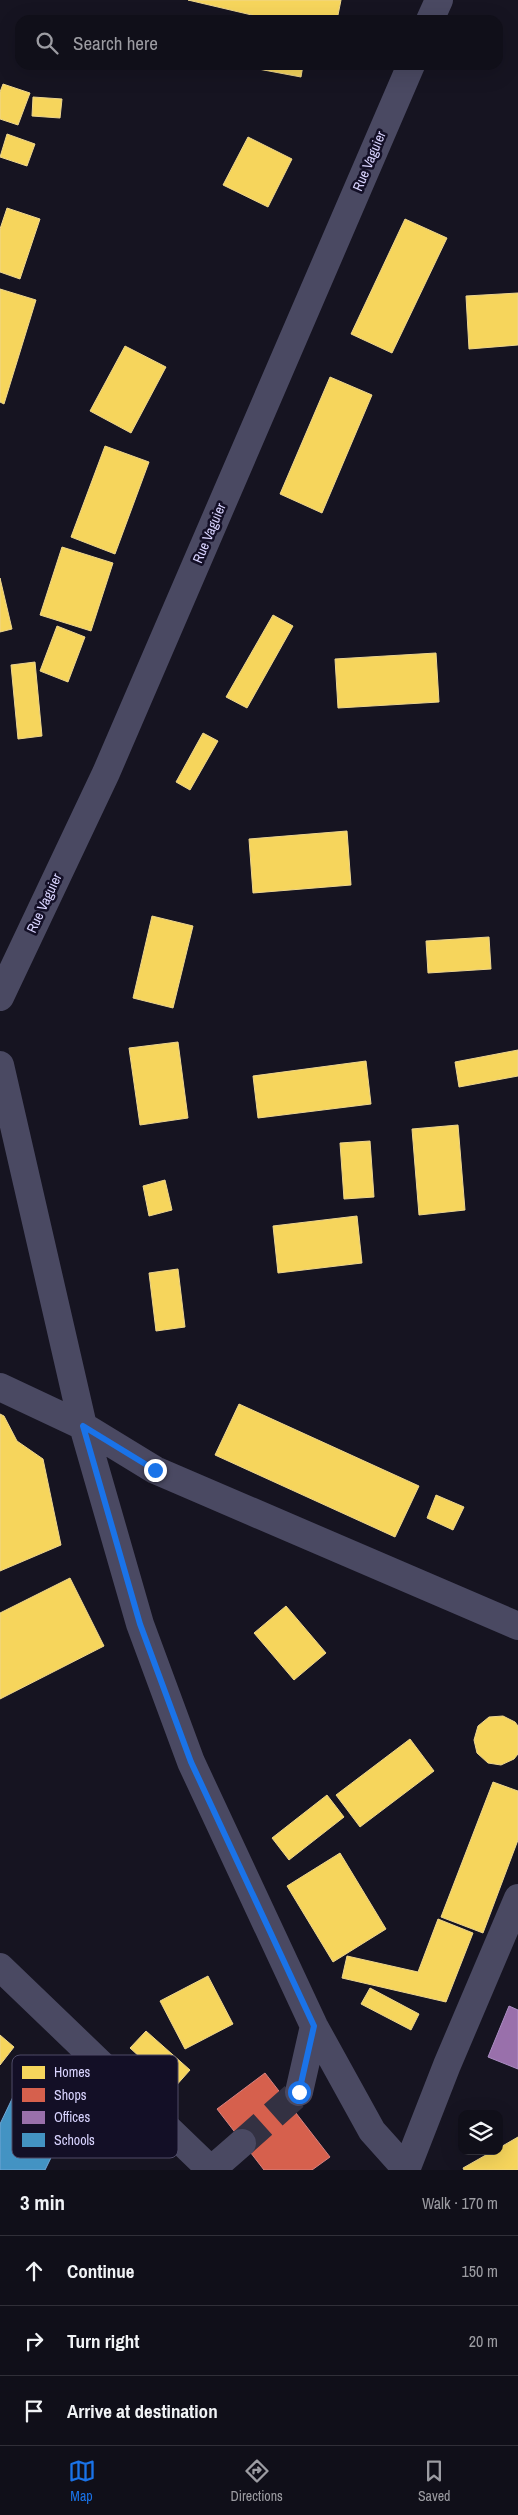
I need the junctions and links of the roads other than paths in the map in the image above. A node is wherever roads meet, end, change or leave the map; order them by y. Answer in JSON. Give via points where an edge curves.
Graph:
{"nodes":[{"id":1,"x":438,"y":0,"type":"edge"},
{"id":2,"x":432,"y":15,"type":"edge"},
{"id":3,"x":408,"y":70,"type":"edge"},
{"id":4,"x":0,"y":997,"type":"edge"},
{"id":5,"x":0,"y":1065,"type":"edge"},
{"id":6,"x":0,"y":1387,"type":"edge"},
{"id":7,"x":83,"y":1426,"type":"junction"},
{"id":8,"x":518,"y":1626,"type":"edge"},
{"id":9,"x":518,"y":1898,"type":"edge"},
{"id":10,"x":0,"y":1967,"type":"edge"},
{"id":11,"x":314,"y":2026,"type":"junction"},
{"id":12,"x":91,"y":2055,"type":"edge"},
{"id":13,"x":299,"y":2092,"type":"tunnel mouth"},
{"id":14,"x":178,"y":2138,"type":"edge"},
{"id":15,"x":242,"y":2143,"type":"tunnel mouth"},
{"id":16,"x":211,"y":2170,"type":"edge"},
{"id":17,"x":407,"y":2170,"type":"edge"}],
"edges":[{"from":1,"to":2,"type":"street"},
{"from":3,"to":4,"type":"street","name":"Rue Vaguier","via":[[106,773]]},
{"from":5,"to":7,"type":"street"},
{"from":6,"to":7,"type":"street"},
{"from":7,"to":8,"type":"street","via":[[155,1470]]},
{"from":7,"to":11,"type":"street","via":[[140,1624],[191,1762]]},
{"from":9,"to":17,"type":"street","via":[[447,2065]]},
{"from":10,"to":12,"type":"street"},
{"from":11,"to":13,"type":"street"},
{"from":11,"to":17,"type":"street","via":[[372,2131]]},
{"from":14,"to":16,"type":"street"},
{"from":15,"to":16,"type":"street"}]}
